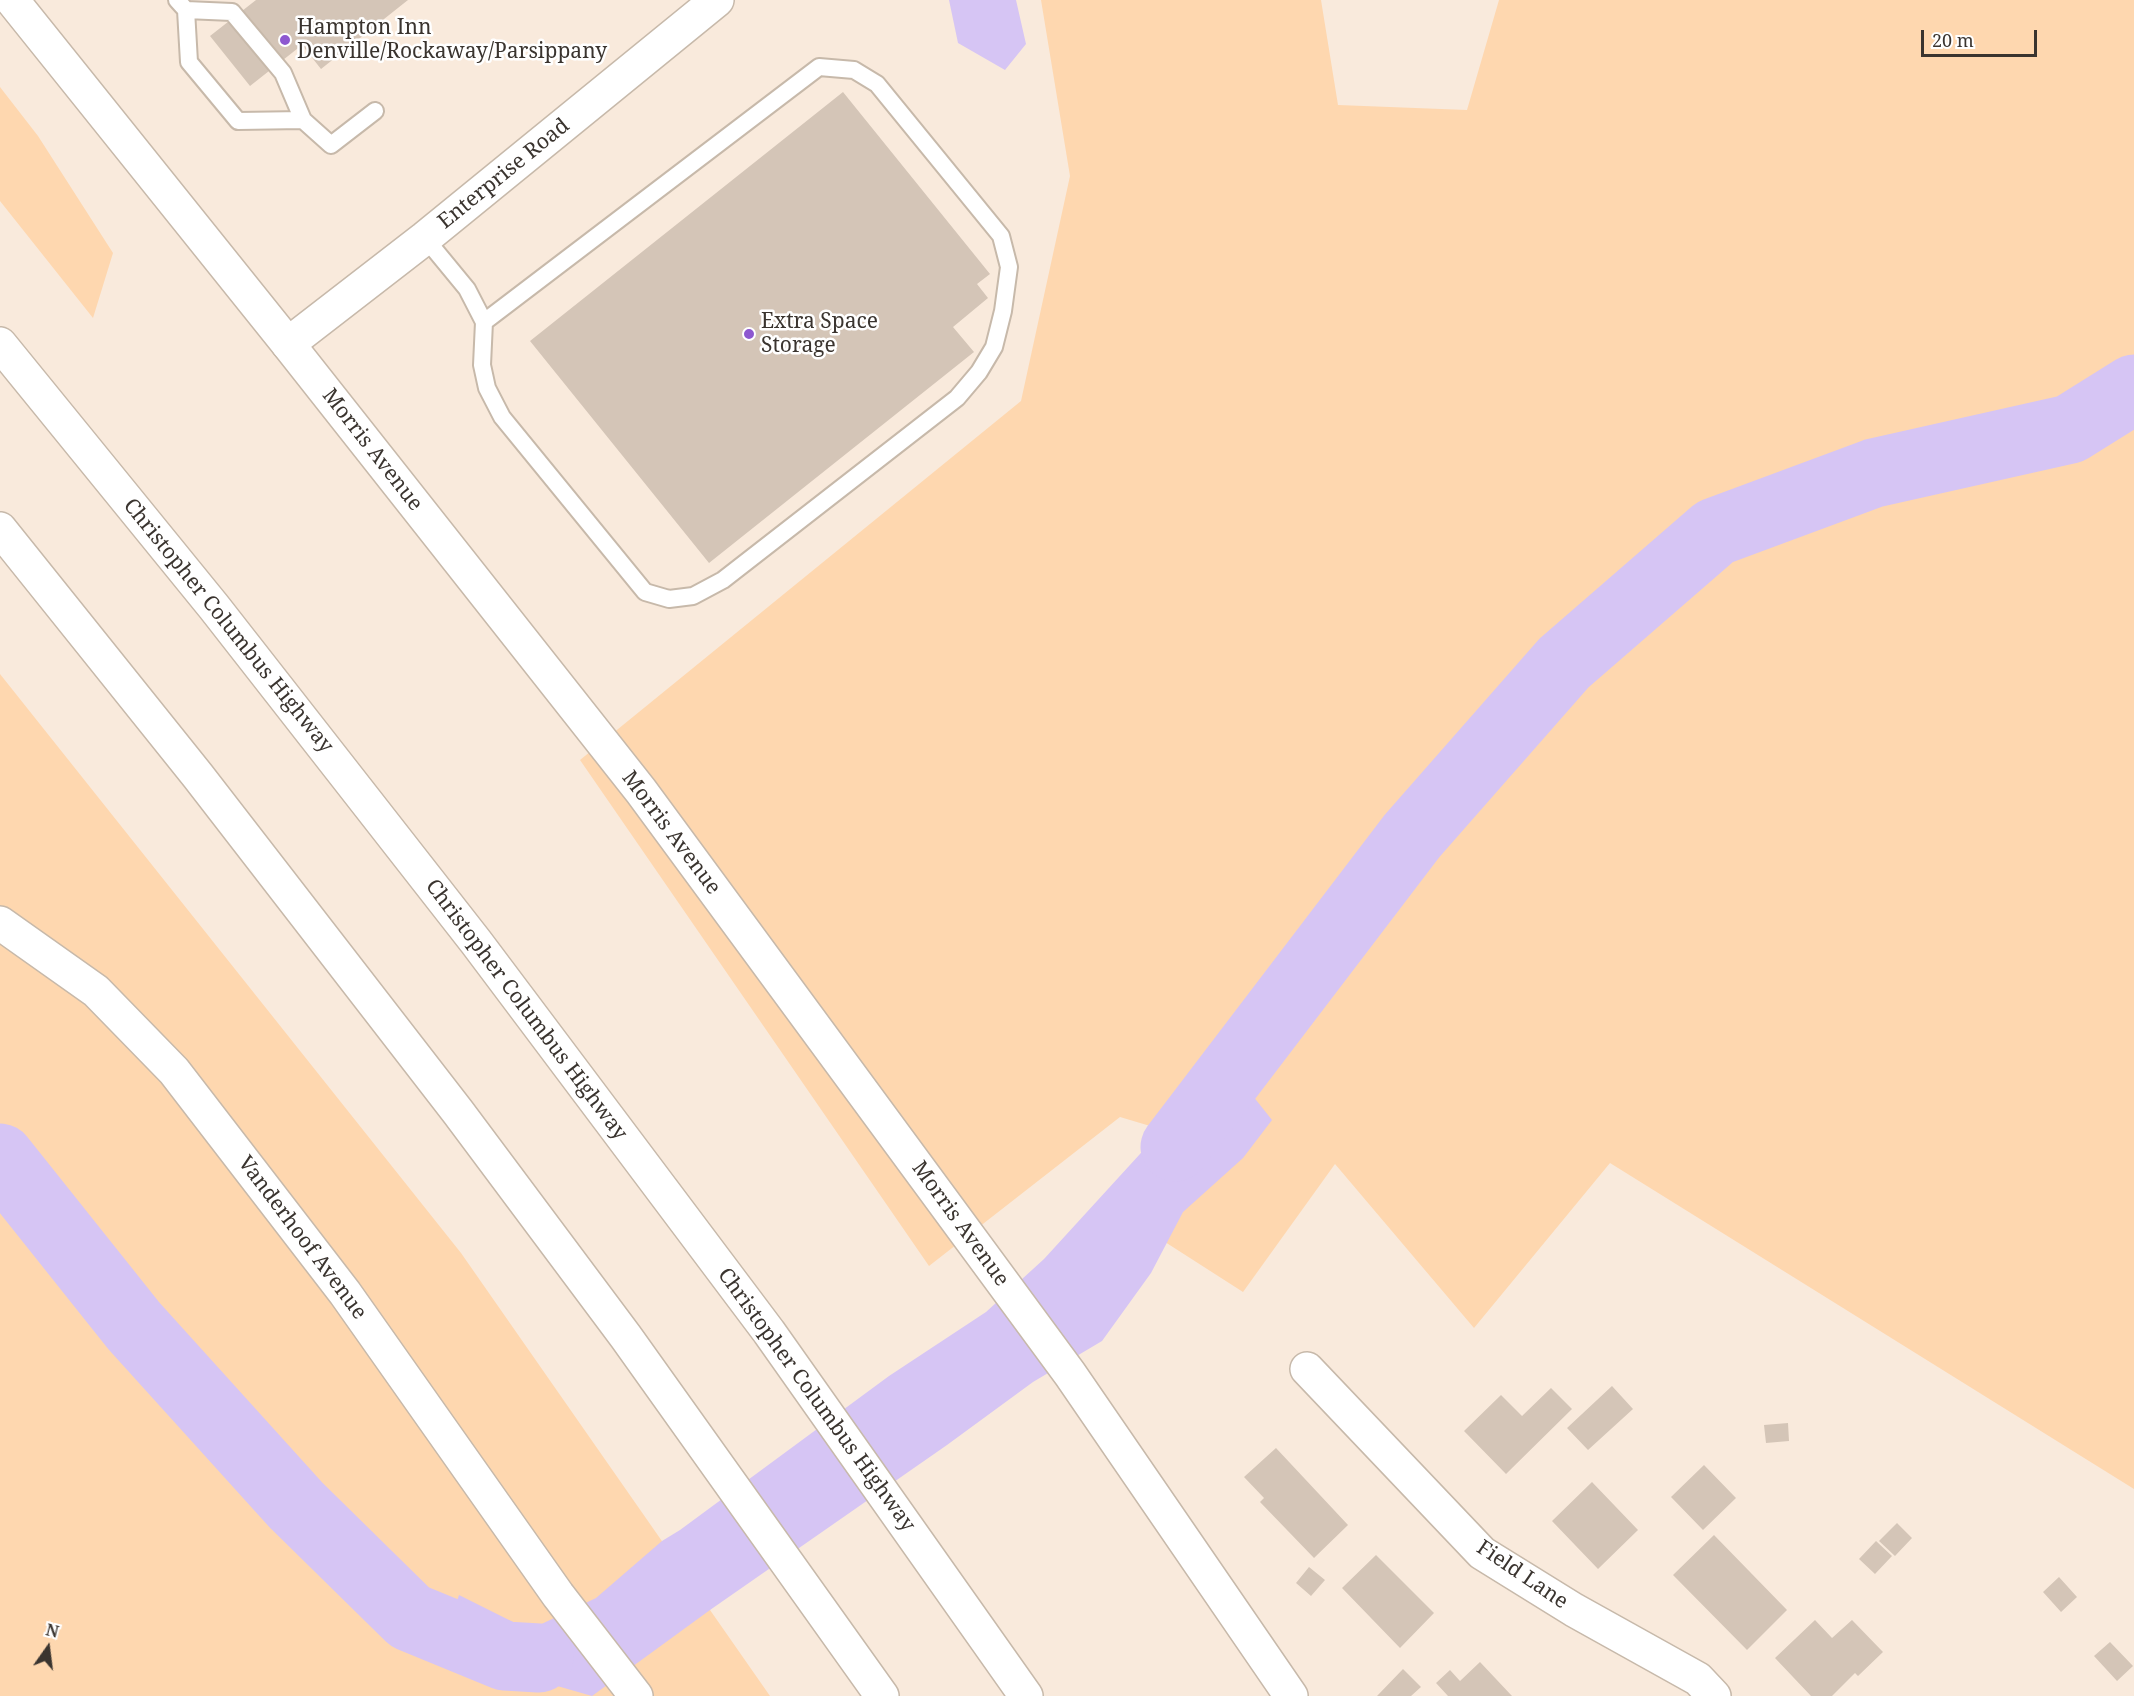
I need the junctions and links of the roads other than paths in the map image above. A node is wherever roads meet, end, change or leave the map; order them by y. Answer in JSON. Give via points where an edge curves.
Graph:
{"nodes":[{"id":1,"x":12,"y":0,"type":"edge"},
{"id":2,"x":717,"y":0,"type":"edge"},
{"id":3,"x":181,"y":5,"type":"edge"},
{"id":4,"x":375,"y":111,"type":"dead end"},
{"id":5,"x":303,"y":120,"type":"junction"},
{"id":6,"x":425,"y":238,"type":"junction"},
{"id":7,"x":484,"y":322,"type":"junction"},
{"id":8,"x":0,"y":344,"type":"edge"},
{"id":9,"x":288,"y":344,"type":"junction"},
{"id":10,"x":0,"y":529,"type":"edge"},
{"id":11,"x":0,"y":559,"type":"edge"},
{"id":12,"x":198,"y":776,"type":"junction"},
{"id":13,"x":0,"y":923,"type":"edge"},
{"id":14,"x":1307,"y":1369,"type":"dead end"},
{"id":15,"x":634,"y":1693,"type":"edge"},
{"id":16,"x":882,"y":1696,"type":"edge"},
{"id":17,"x":1026,"y":1696,"type":"edge"},
{"id":18,"x":1291,"y":1696,"type":"edge"},
{"id":19,"x":1714,"y":1696,"type":"edge"}],
"edges":[{"from":1,"to":9,"type":"main road","name":"Morris Avenue"},
{"from":2,"to":6,"type":"main road","name":"Enterprise Road"},
{"from":3,"to":5,"type":"lane","via":[[232,12],[283,73]]},
{"from":3,"to":5,"type":"lane","via":[[189,62],[238,120]]},
{"from":4,"to":5,"type":"lane","via":[[332,145]]},
{"from":6,"to":7,"type":"lane","via":[[467,289]]},
{"from":6,"to":9,"type":"main road","name":"Enterprise Road"},
{"from":7,"to":7,"type":"lane","via":[[819,67],[854,70],[877,84],[1001,236],[1009,267],[1004,311],[994,347],[957,398],[723,580],[693,596],[669,599],[645,592],[502,417],[487,388],[482,364]]},
{"from":8,"to":17,"type":"main road","name":"Christopher Columbus Highway","via":[[214,607],[476,942],[769,1332]]},
{"from":9,"to":18,"type":"main road","name":"Morris Avenue","via":[[641,791],[1070,1374]]},
{"from":10,"to":12,"type":"main road"},
{"from":11,"to":12,"type":"main road"},
{"from":12,"to":16,"type":"main road","via":[[626,1337]]},
{"from":13,"to":15,"type":"main road","name":"Vanderhoof Avenue","via":[[96,991],[174,1071],[345,1293],[558,1595]]},
{"from":14,"to":19,"type":"main road","name":"Field Lane","via":[[1482,1553],[1698,1679]]}]}
